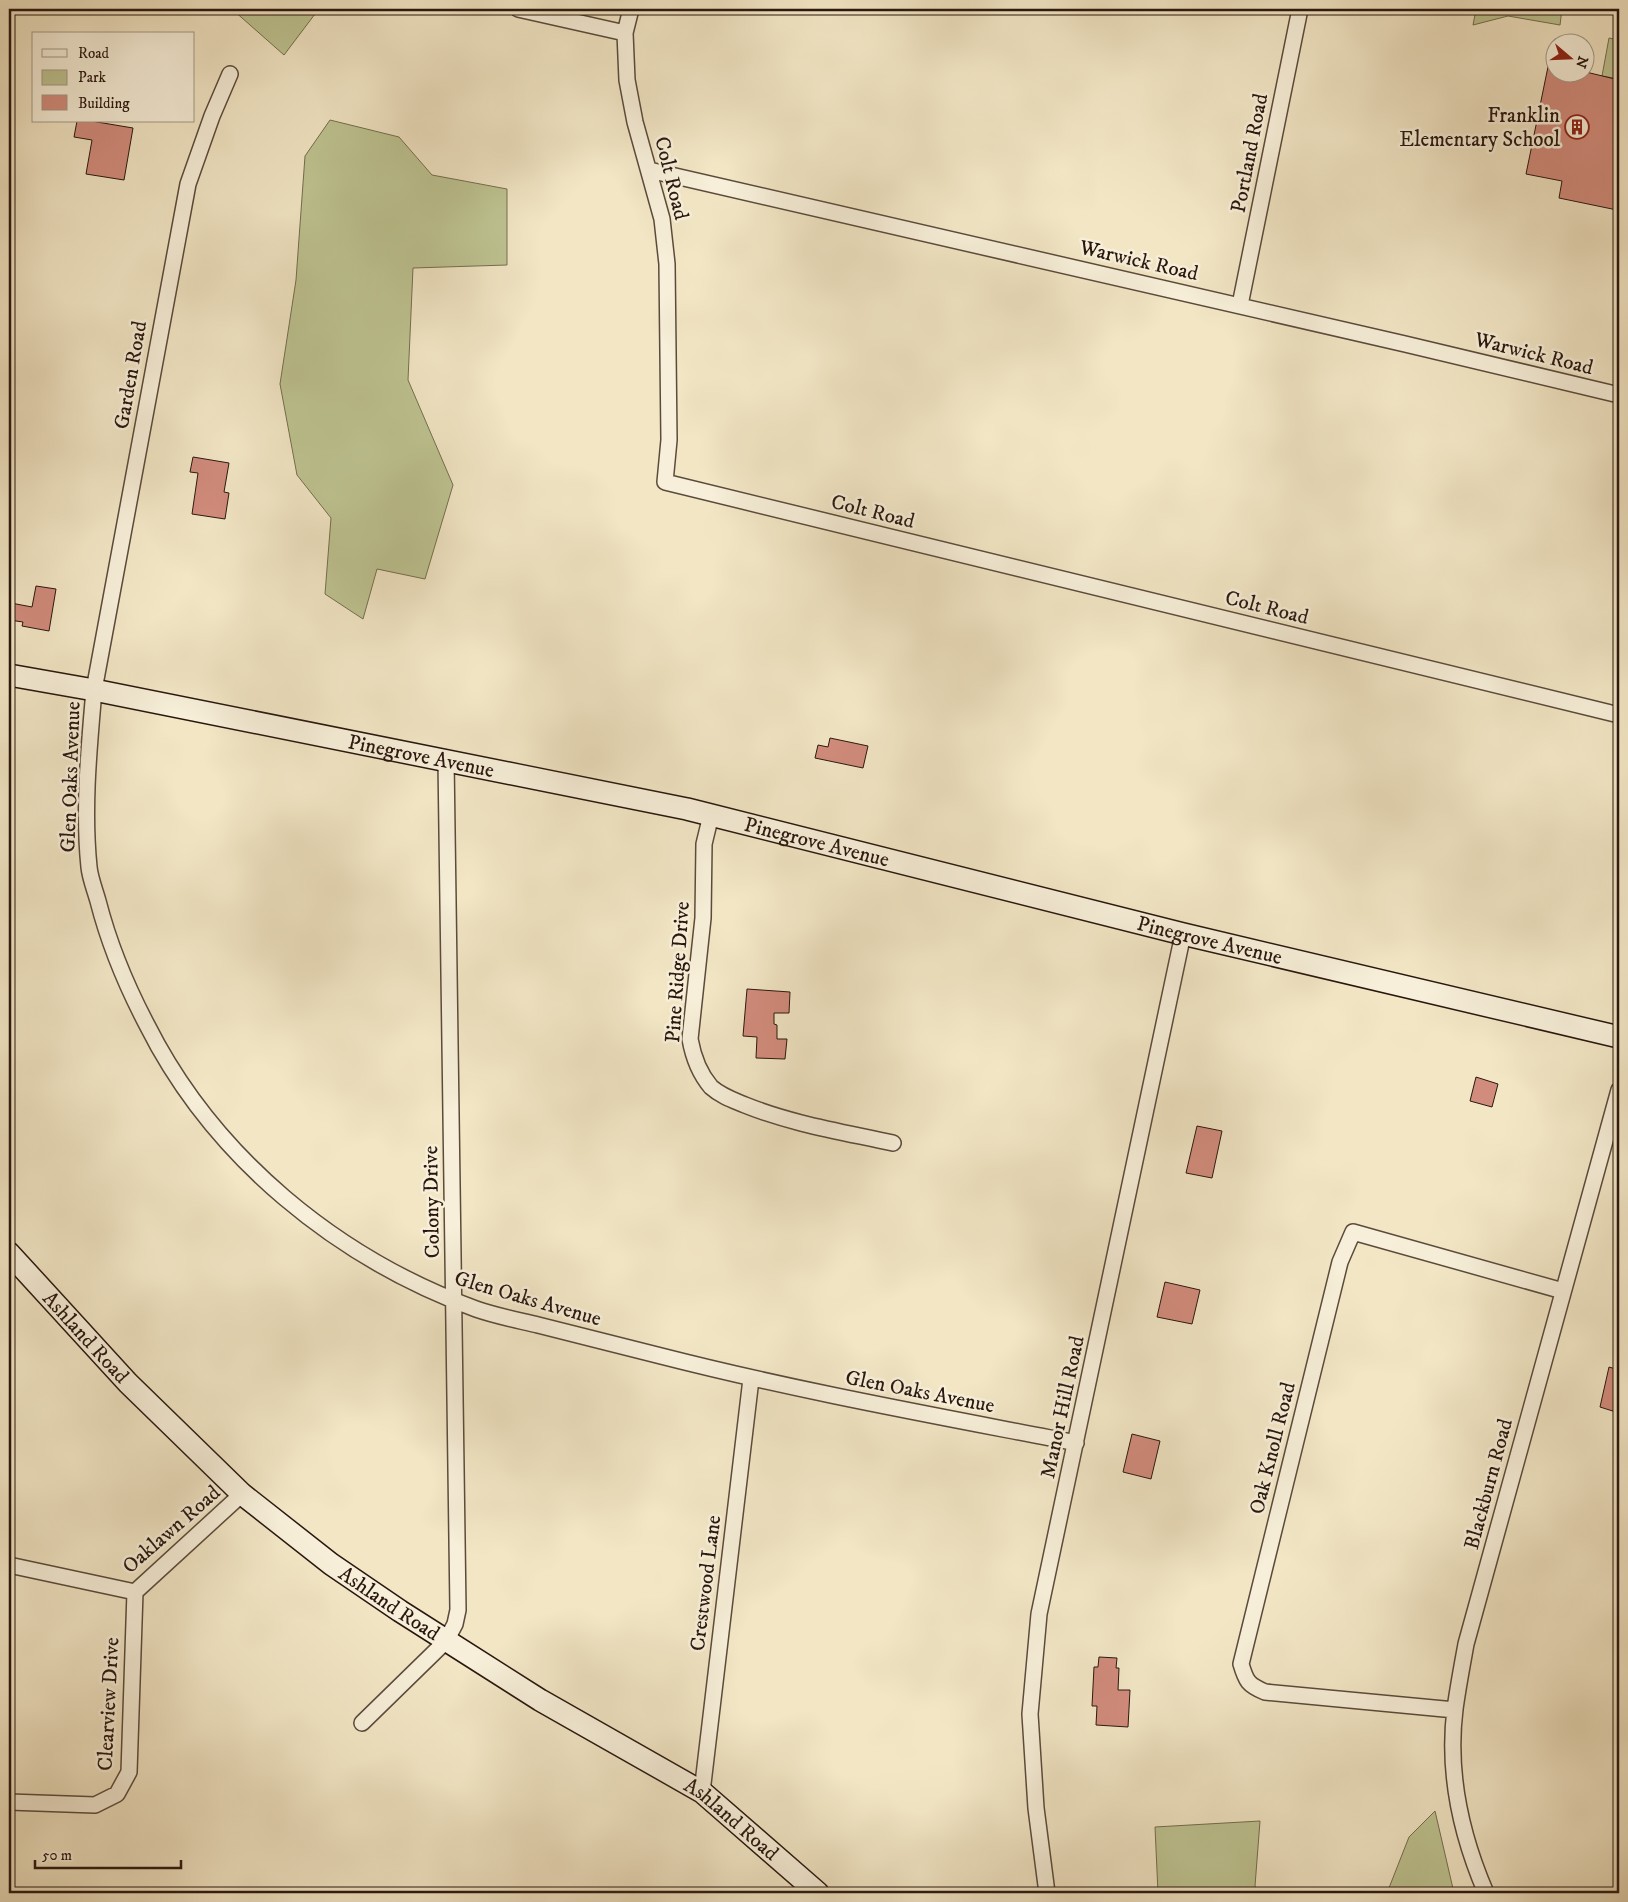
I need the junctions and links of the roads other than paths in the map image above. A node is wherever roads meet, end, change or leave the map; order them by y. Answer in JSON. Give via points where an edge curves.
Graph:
{"nodes":[{"id":1,"x":518,"y":9,"type":"edge"},
{"id":2,"x":631,"y":9,"type":"edge"},
{"id":3,"x":1300,"y":9,"type":"edge"},
{"id":4,"x":624,"y":33,"type":"junction"},
{"id":5,"x":230,"y":74,"type":"dead end"},
{"id":6,"x":649,"y":170,"type":"junction"},
{"id":7,"x":1240,"y":305,"type":"junction"},
{"id":8,"x":1619,"y":395,"type":"edge"},
{"id":9,"x":9,"y":675,"type":"edge"},
{"id":10,"x":94,"y":690,"type":"junction"},
{"id":11,"x":1619,"y":715,"type":"edge"},
{"id":12,"x":446,"y":760,"type":"junction"},
{"id":13,"x":711,"y":815,"type":"junction"},
{"id":14,"x":1183,"y":934,"type":"junction"},
{"id":15,"x":1619,"y":1037,"type":"edge"},
{"id":16,"x":1619,"y":1090,"type":"edge"},
{"id":17,"x":893,"y":1142,"type":"dead end"},
{"id":18,"x":9,"y":1253,"type":"edge"},
{"id":19,"x":1563,"y":1291,"type":"junction"},
{"id":20,"x":454,"y":1300,"type":"junction"},
{"id":21,"x":751,"y":1379,"type":"junction"},
{"id":22,"x":1076,"y":1443,"type":"junction"},
{"id":23,"x":242,"y":1494,"type":"junction"},
{"id":24,"x":9,"y":1565,"type":"edge"},
{"id":25,"x":134,"y":1592,"type":"junction"},
{"id":26,"x":446,"y":1641,"type":"junction"},
{"id":27,"x":1455,"y":1710,"type":"junction"},
{"id":28,"x":362,"y":1723,"type":"dead end"},
{"id":29,"x":702,"y":1792,"type":"junction"},
{"id":30,"x":9,"y":1802,"type":"edge"},
{"id":31,"x":818,"y":1893,"type":"edge"},
{"id":32,"x":1047,"y":1893,"type":"edge"},
{"id":33,"x":1486,"y":1893,"type":"edge"}],
"edges":[{"from":1,"to":4,"type":"street"},
{"from":2,"to":4,"type":"street","name":"Colt Road"},
{"from":3,"to":7,"type":"street","name":"Portland Road"},
{"from":4,"to":6,"type":"street","name":"Colt Road","via":[[627,80]]},
{"from":5,"to":10,"type":"street","name":"Garden Road","via":[[188,184]]},
{"from":6,"to":7,"type":"street","name":"Warwick Road"},
{"from":6,"to":11,"type":"street","name":"Colt Road","via":[[662,219],[667,264],[669,440],[665,482]]},
{"from":7,"to":8,"type":"street","name":"Warwick Road"},
{"from":9,"to":10,"type":"street","name":"Pinegrove Avenue"},
{"from":10,"to":12,"type":"street","name":"Pinegrove Avenue"},
{"from":10,"to":20,"type":"street","name":"Glen Oaks Avenue","via":[[87,812],[89,869],[105,930],[128,988],[156,1044],[191,1097],[231,1146],[275,1190],[324,1230],[377,1264]]},
{"from":12,"to":13,"type":"street","name":"Pinegrove Avenue"},
{"from":12,"to":20,"type":"street","name":"Colony Drive"},
{"from":13,"to":14,"type":"street","name":"Pinegrove Avenue"},
{"from":13,"to":17,"type":"street","name":"Pine Ridge Drive","via":[[704,844],[703,918],[690,1038],[693,1056],[704,1078],[726,1097],[767,1114]]},
{"from":14,"to":15,"type":"street","name":"Pinegrove Avenue"},
{"from":14,"to":22,"type":"street","name":"Manor Hill Road"},
{"from":16,"to":19,"type":"street","name":"Blackburn Road"},
{"from":18,"to":23,"type":"street","name":"Ashland Road","via":[[128,1383]]},
{"from":19,"to":27,"type":"street","name":"Blackburn Road","via":[[1466,1644]]},
{"from":19,"to":27,"type":"street","name":"Oak Knoll Road","via":[[1353,1232],[1340,1262],[1241,1664],[1246,1680],[1265,1692]]},
{"from":20,"to":21,"type":"street","name":"Glen Oaks Avenue","via":[[480,1310]]},
{"from":20,"to":26,"type":"street","name":"Colony Drive","via":[[458,1610]]},
{"from":21,"to":22,"type":"street","name":"Glen Oaks Avenue"},
{"from":21,"to":29,"type":"street","name":"Crestwood Lane"},
{"from":22,"to":32,"type":"street","name":"Manor Hill Road","via":[[1039,1614],[1030,1714],[1036,1808]]},
{"from":23,"to":25,"type":"street","name":"Oaklawn Road"},
{"from":23,"to":26,"type":"street","name":"Ashland Road","via":[[331,1564]]},
{"from":24,"to":25,"type":"street","name":"Oaklawn Road"},
{"from":25,"to":30,"type":"street","name":"Clearview Drive","via":[[128,1772],[123,1784],[117,1794],[95,1805]]},
{"from":26,"to":28,"type":"street"},
{"from":26,"to":29,"type":"street","name":"Ashland Road","via":[[540,1700]]},
{"from":27,"to":33,"type":"street","name":"Blackburn Road","via":[[1453,1758],[1460,1819]]},
{"from":29,"to":31,"type":"street","name":"Ashland Road"}]}
